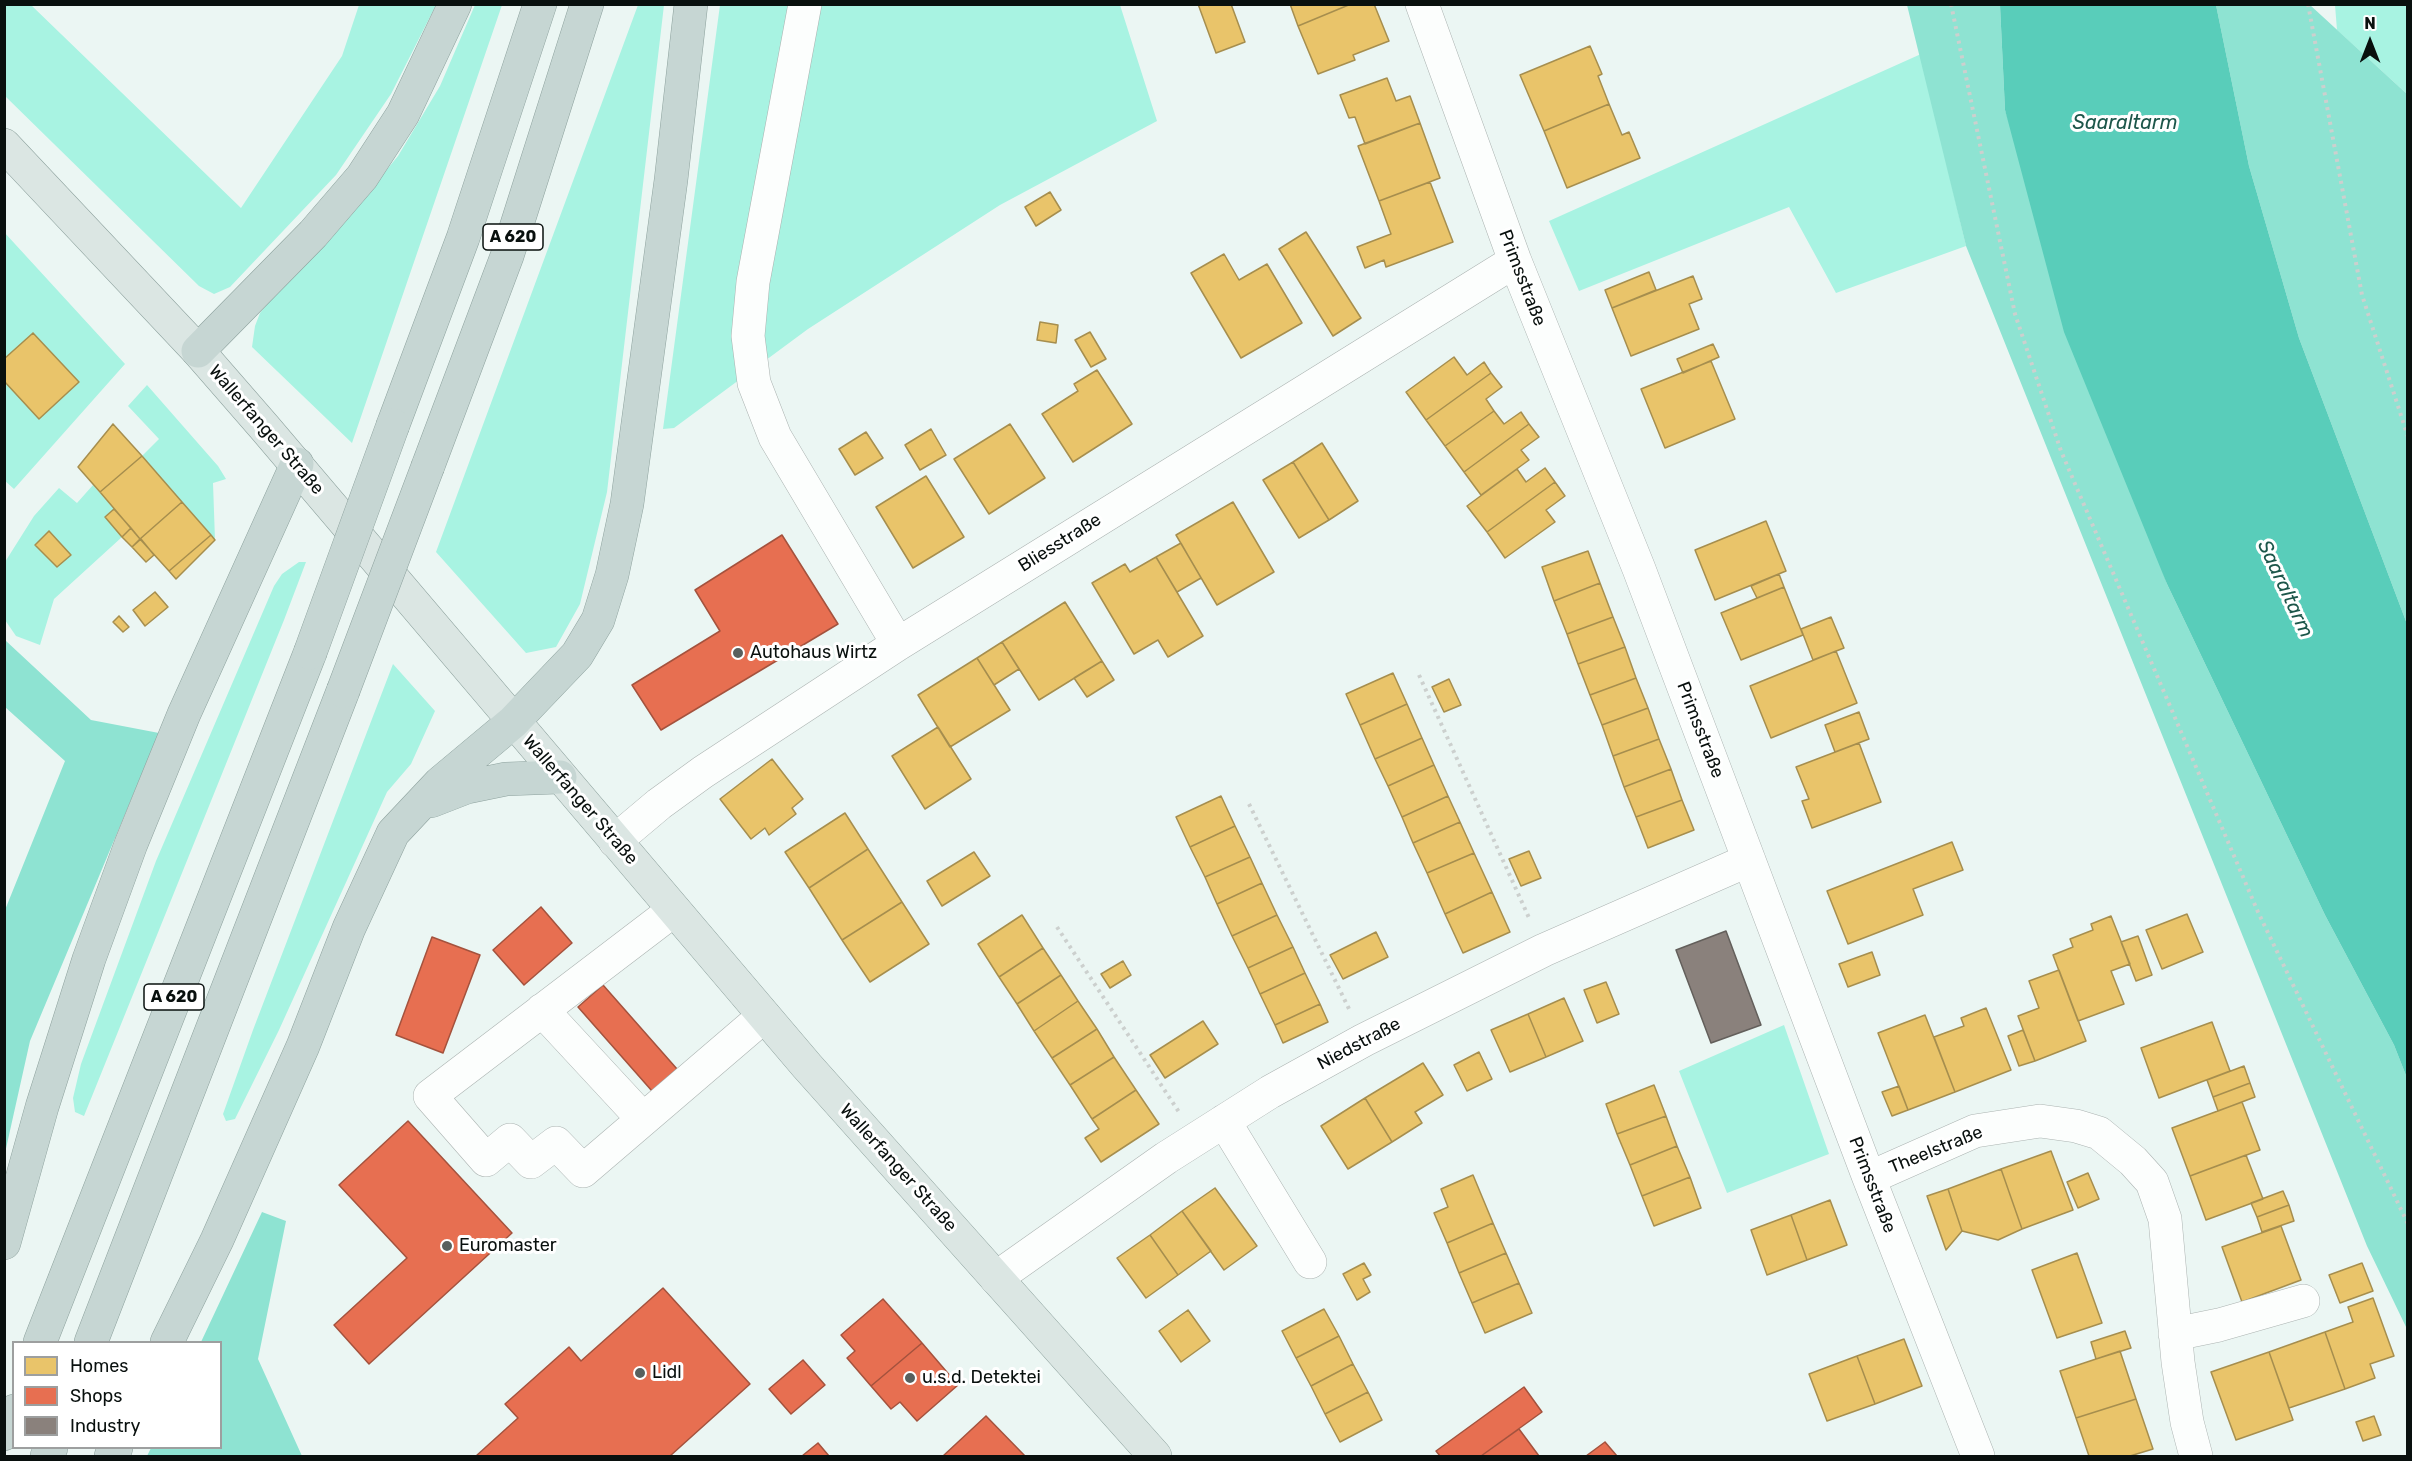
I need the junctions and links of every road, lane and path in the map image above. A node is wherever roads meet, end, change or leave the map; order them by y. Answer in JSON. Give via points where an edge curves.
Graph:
{"nodes":[{"id":1,"x":455,"y":4,"type":"edge"},
{"id":2,"x":540,"y":4,"type":"edge"},
{"id":3,"x":587,"y":4,"type":"edge"},
{"id":4,"x":691,"y":4,"type":"edge"},
{"id":5,"x":805,"y":4,"type":"edge"},
{"id":6,"x":1422,"y":4,"type":"edge"},
{"id":7,"x":1951,"y":4,"type":"edge"},
{"id":8,"x":2308,"y":4,"type":"edge"},
{"id":9,"x":4,"y":145,"type":"edge"},
{"id":10,"x":1515,"y":261,"type":"junction"},
{"id":11,"x":198,"y":351,"type":"junction"},
{"id":12,"x":2408,"y":437,"type":"edge"},
{"id":13,"x":297,"y":464,"type":"junction"},
{"id":14,"x":898,"y":644,"type":"junction"},
{"id":15,"x":1419,"y":675,"type":"dead end"},
{"id":16,"x":513,"y":722,"type":"junction"},
{"id":17,"x":560,"y":777,"type":"junction"},
{"id":18,"x":1249,"y":804,"type":"dead end"},
{"id":19,"x":416,"y":808,"type":"junction"},
{"id":20,"x":615,"y":841,"type":"junction"},
{"id":21,"x":1749,"y":860,"type":"junction"},
{"id":22,"x":674,"y":910,"type":"junction"},
{"id":23,"x":1058,"y":927,"type":"dead end"},
{"id":24,"x":1544,"y":950,"type":"junction"},
{"id":25,"x":543,"y":1010,"type":"junction"},
{"id":26,"x":764,"y":1016,"type":"junction"},
{"id":27,"x":1364,"y":1040,"type":"junction"},
{"id":28,"x":643,"y":1119,"type":"junction"},
{"id":29,"x":1224,"y":1121,"type":"junction"},
{"id":30,"x":1196,"y":1138,"type":"junction"},
{"id":31,"x":1869,"y":1178,"type":"junction"},
{"id":32,"x":2408,"y":1224,"type":"edge"},
{"id":33,"x":4,"y":1243,"type":"edge"},
{"id":34,"x":1310,"y":1262,"type":"dead end"},
{"id":35,"x":996,"y":1278,"type":"junction"},
{"id":36,"x":2303,"y":1301,"type":"dead end"},
{"id":37,"x":2175,"y":1334,"type":"junction"},
{"id":38,"x":40,"y":1341,"type":"edge"},
{"id":39,"x":91,"y":1341,"type":"edge"},
{"id":40,"x":167,"y":1341,"type":"edge"},
{"id":41,"x":12,"y":1416,"type":"edge"},
{"id":42,"x":4,"y":1434,"type":"edge"},
{"id":43,"x":1155,"y":1456,"type":"edge"},
{"id":44,"x":1978,"y":1456,"type":"edge"},
{"id":45,"x":2196,"y":1456,"type":"edge"}],
"edges":[{"from":1,"to":11,"type":"highway","via":[[403,114],[362,177],[313,234]]},
{"from":2,"to":38,"type":"highway","number":"A 620","bridge":true,"via":[[463,238],[310,653]]},
{"from":3,"to":39,"type":"highway","number":"A 620","bridge":true,"via":[[507,256]]},
{"from":4,"to":16,"type":"highway","via":[[630,481],[612,575],[598,620],[577,655]]},
{"from":5,"to":14,"type":"street","via":[[753,282],[748,336],[754,383],[775,437]]},
{"from":6,"to":10,"type":"street","name":"Primsstraße"},
{"from":7,"to":32,"type":"path","via":[[2015,314],[2061,451],[2258,912]]},
{"from":8,"to":12,"type":"path","via":[[2362,295]]},
{"from":9,"to":11,"type":"main road","name":"Wallerfanger Straße"},
{"from":10,"to":14,"type":"street","name":"Bliesstraße"},
{"from":10,"to":21,"type":"street","name":"Primsstraße","via":[[1639,569]]},
{"from":11,"to":13,"type":"main road","name":"Wallerfanger Straße"},
{"from":13,"to":16,"type":"main road","name":"Wallerfanger Straße"},
{"from":13,"to":33,"type":"highway","via":[[184,714],[131,844],[89,959]]},
{"from":14,"to":20,"type":"street","name":"Bliesstraße","via":[[704,772]]},
{"from":15,"to":24,"type":"path"},
{"from":16,"to":17,"type":"main road","name":"Wallerfanger Straße"},
{"from":16,"to":19,"type":"highway"},
{"from":17,"to":19,"type":"highway","via":[[506,779],[477,785]]},
{"from":17,"to":20,"type":"main road","name":"Wallerfanger Straße"},
{"from":18,"to":27,"type":"path"},
{"from":19,"to":40,"type":"highway","via":[[393,834],[380,858],[303,1046]]},
{"from":20,"to":22,"type":"main road","name":"Wallerfanger Straße"},
{"from":21,"to":24,"type":"street","name":"Niedstraße"},
{"from":21,"to":31,"type":"street","name":"Primsstraße"},
{"from":22,"to":25,"type":"street"},
{"from":22,"to":26,"type":"main road","name":"Wallerfanger Straße"},
{"from":23,"to":30,"type":"path"},
{"from":24,"to":27,"type":"street","name":"Niedstraße"},
{"from":25,"to":28,"type":"street"},
{"from":25,"to":28,"type":"street","via":[[430,1096],[486,1160],[510,1140],[531,1162],[556,1143],[583,1171]]},
{"from":26,"to":28,"type":"street"},
{"from":26,"to":35,"type":"main road","name":"Wallerfanger Straße"},
{"from":27,"to":29,"type":"street","name":"Niedstraße"},
{"from":29,"to":30,"type":"street","name":"Niedstraße"},
{"from":29,"to":34,"type":"street"},
{"from":30,"to":35,"type":"street","name":"Niedstraße"},
{"from":31,"to":37,"type":"street","name":"Theelstraße","via":[[1975,1131],[2012,1123],[2040,1121],[2099,1133],[2152,1182],[2165,1219]]},
{"from":31,"to":44,"type":"street","name":"Primsstraße"},
{"from":35,"to":43,"type":"main road","name":"Wallerfanger Straße"},
{"from":36,"to":37,"type":"street"},
{"from":37,"to":45,"type":"street","name":"Theelstraße","via":[[2187,1422]]},
{"from":41,"to":42,"type":"highway"}]}
